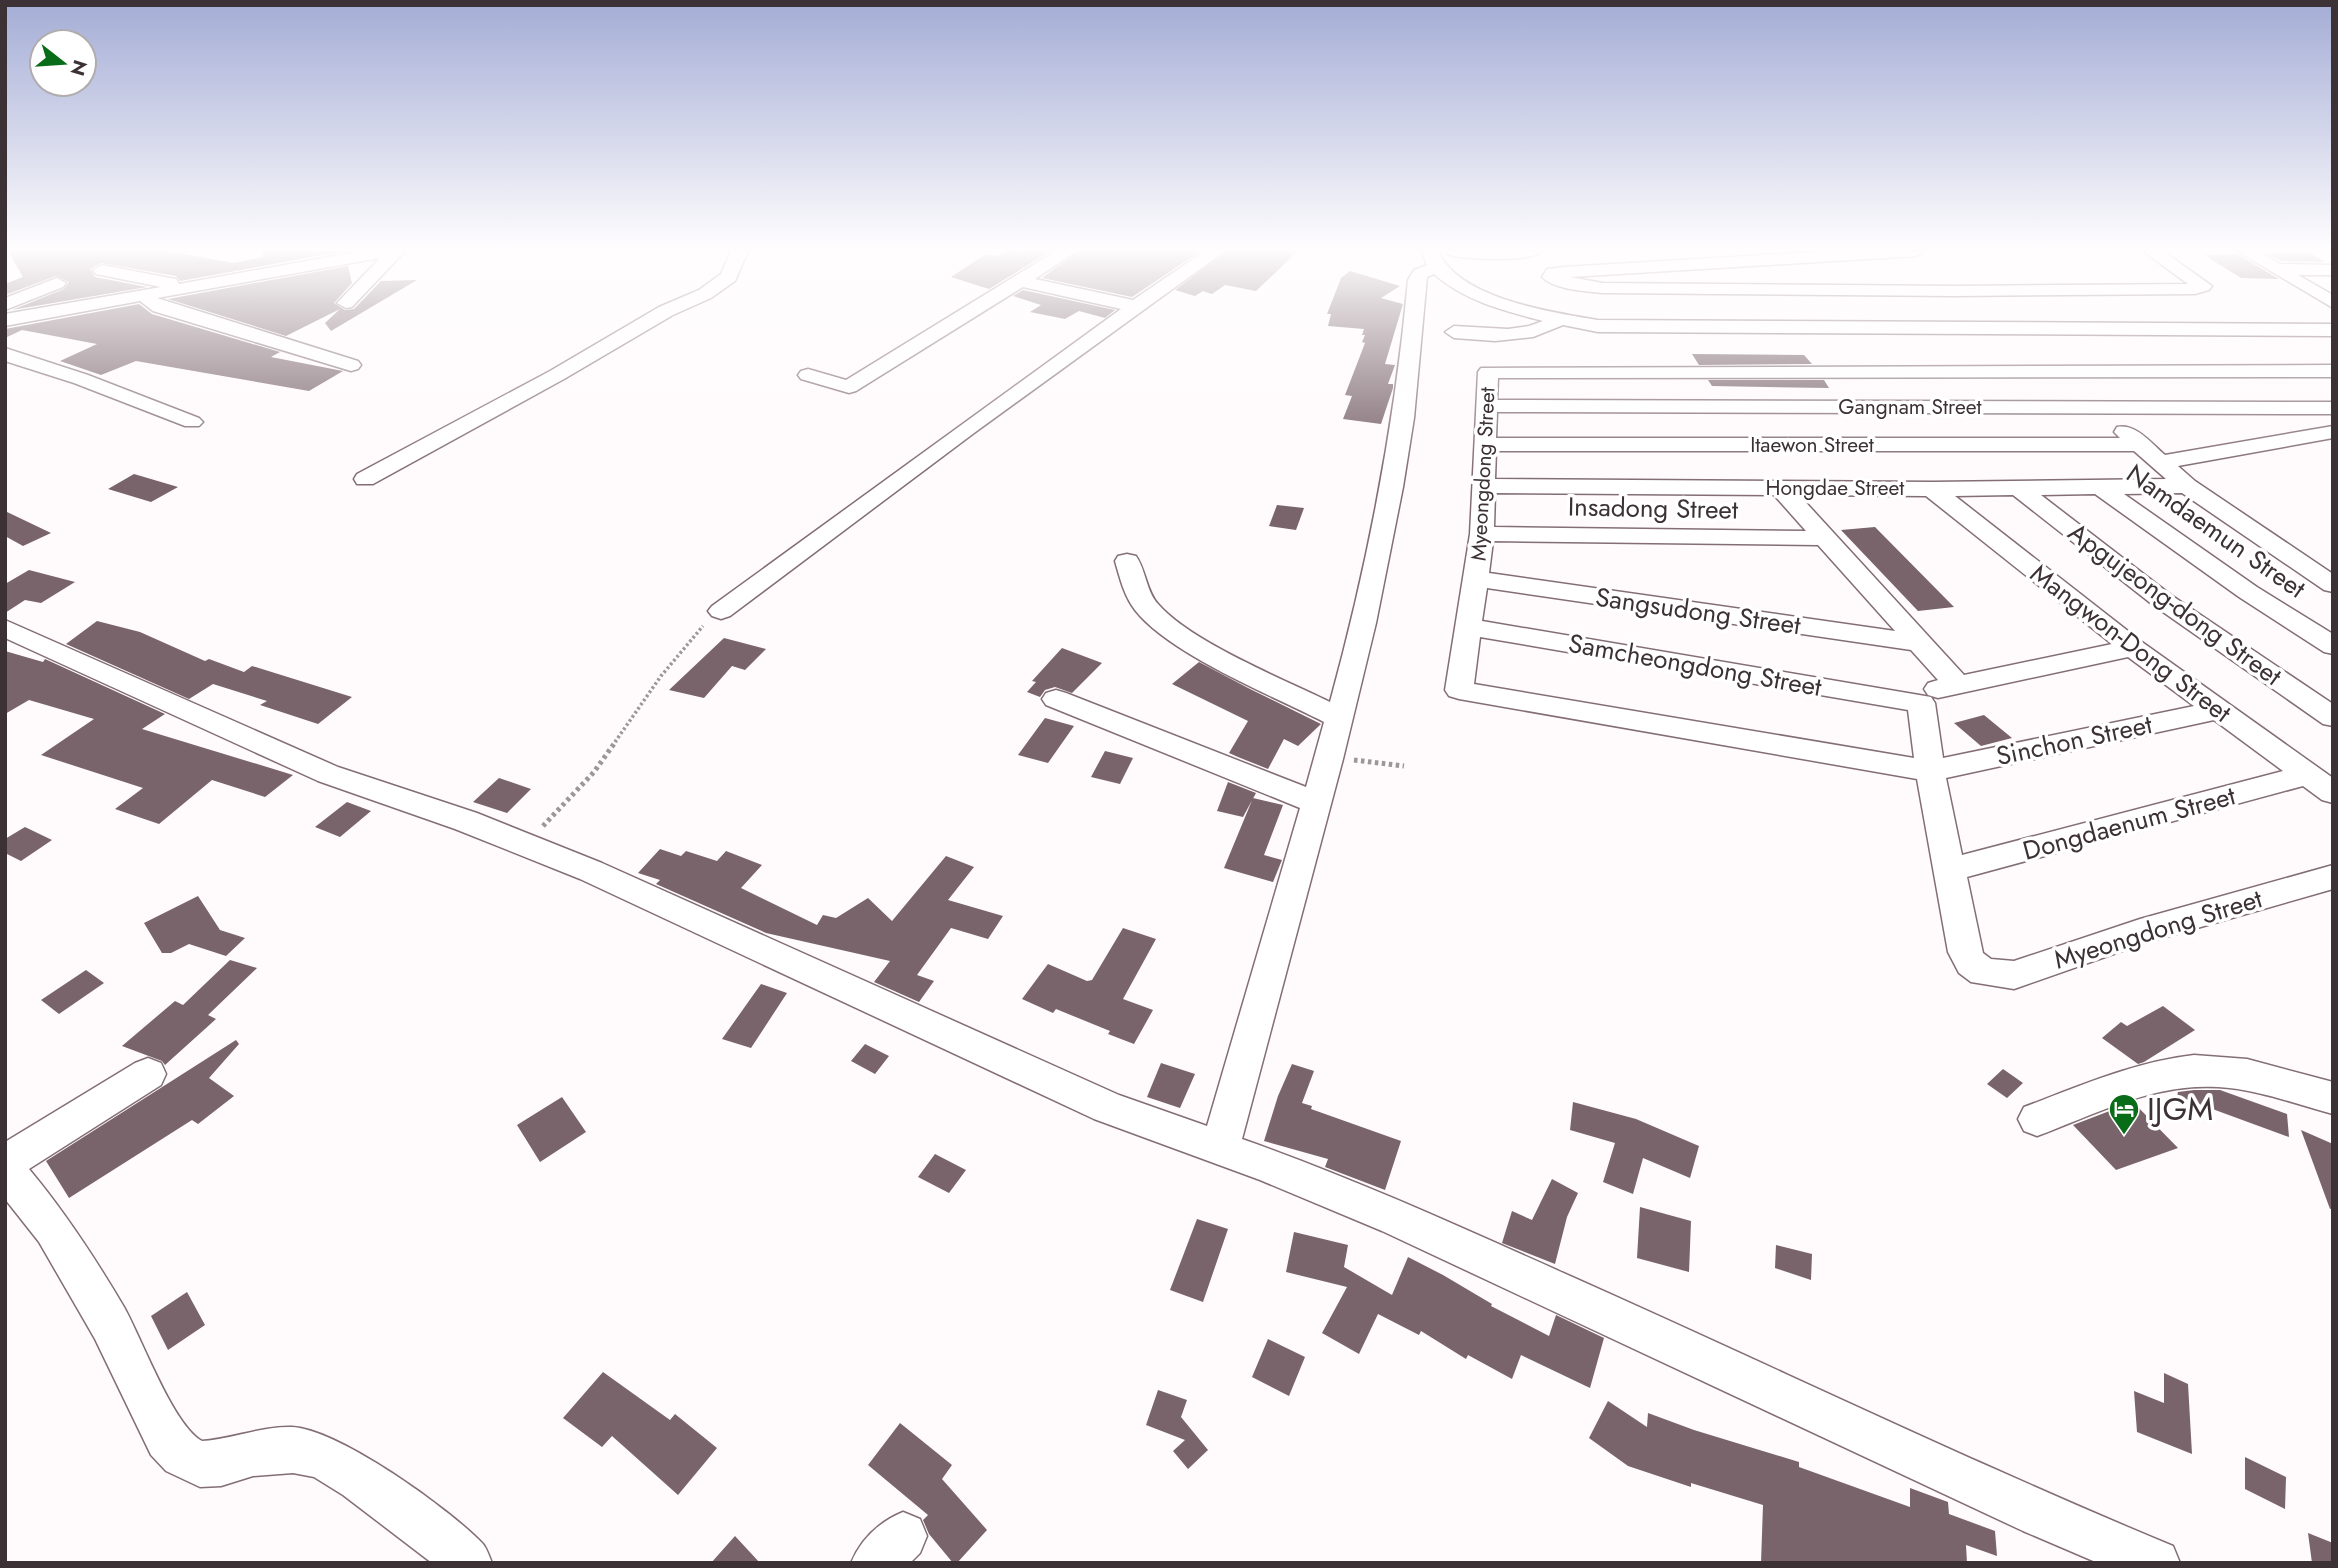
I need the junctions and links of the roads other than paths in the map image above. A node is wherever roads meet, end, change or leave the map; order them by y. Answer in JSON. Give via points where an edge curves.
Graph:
{"nodes":[{"id":1,"x":217,"y":324,"type":"edge"},
{"id":2,"x":644,"y":324,"type":"edge"},
{"id":3,"x":951,"y":324,"type":"edge"},
{"id":4,"x":1108,"y":324,"type":"edge"},
{"id":5,"x":1412,"y":324,"type":"edge"},
{"id":6,"x":1551,"y":324,"type":"edge"},
{"id":7,"x":1603,"y":324,"type":"edge"},
{"id":8,"x":1850,"y":324,"type":"edge"},
{"id":9,"x":1854,"y":329,"type":"junction"},
{"id":10,"x":2333,"y":330,"type":"edge"},
{"id":11,"x":1454,"y":332,"type":"dead end"},
{"id":12,"x":5,"y":354,"type":"edge"},
{"id":13,"x":351,"y":365,"type":"dead end"},
{"id":14,"x":2333,"y":371,"type":"edge"},
{"id":15,"x":1893,"y":373,"type":"junction"},
{"id":16,"x":808,"y":375,"type":"dead end"},
{"id":17,"x":1487,"y":406,"type":"junction"},
{"id":18,"x":1923,"y":407,"type":"junction"},
{"id":19,"x":2098,"y":407,"type":"junction"},
{"id":20,"x":2333,"y":408,"type":"edge"},
{"id":21,"x":192,"y":422,"type":"dead end"},
{"id":22,"x":2333,"y":432,"type":"edge"},
{"id":23,"x":1485,"y":444,"type":"junction"},
{"id":24,"x":2140,"y":445,"type":"junction"},
{"id":25,"x":2160,"y":463,"type":"junction"},
{"id":26,"x":365,"y":479,"type":"dead end"},
{"id":27,"x":1484,"y":486,"type":"junction"},
{"id":28,"x":2187,"y":486,"type":"junction"},
{"id":29,"x":2100,"y":487,"type":"junction"},
{"id":30,"x":1780,"y":488,"type":"junction"},
{"id":31,"x":1932,"y":489,"type":"junction"},
{"id":32,"x":2020,"y":489,"type":"junction"},
{"id":33,"x":1482,"y":534,"type":"junction"},
{"id":34,"x":1824,"y":538,"type":"junction"},
{"id":35,"x":1127,"y":561,"type":"dead end"},
{"id":36,"x":1477,"y":579,"type":"junction"},
{"id":37,"x":2333,"y":585,"type":"edge"},
{"id":38,"x":721,"y":611,"type":"road end"},
{"id":39,"x":1470,"y":627,"type":"junction"},
{"id":40,"x":5,"y":628,"type":"edge"},
{"id":41,"x":1920,"y":643,"type":"junction"},
{"id":42,"x":2333,"y":646,"type":"edge"},
{"id":43,"x":2133,"y":648,"type":"junction"},
{"id":44,"x":1956,"y":683,"type":"junction"},
{"id":45,"x":1056,"y":699,"type":"dead end"},
{"id":46,"x":1921,"y":703,"type":"junction"},
{"id":47,"x":2218,"y":710,"type":"junction"},
{"id":48,"x":2333,"y":717,"type":"edge"},
{"id":49,"x":1339,"y":718,"type":"junction"},
{"id":50,"x":1930,"y":771,"type":"junction"},
{"id":51,"x":2308,"y":775,"type":"junction"},
{"id":52,"x":2333,"y":793,"type":"edge"},
{"id":53,"x":1316,"y":803,"type":"junction"},
{"id":54,"x":1950,"y":870,"type":"junction"},
{"id":55,"x":2333,"y":877,"type":"edge"},
{"id":56,"x":148,"y":1074,"type":"dead end"},
{"id":57,"x":2333,"y":1098,"type":"edge"},
{"id":58,"x":2037,"y":1119,"type":"dead end"},
{"id":59,"x":1220,"y":1148,"type":"junction"},
{"id":60,"x":5,"y":1166,"type":"edge"},
{"id":61,"x":468,"y":1563,"type":"edge"},
{"id":62,"x":2156,"y":1563,"type":"edge"}],
"edges":[{"from":1,"to":13,"type":"street"},
{"from":2,"to":26,"type":"street"},
{"from":3,"to":16,"type":"street","via":[[849,387]]},
{"from":4,"to":38,"type":"street"},
{"from":5,"to":49,"type":"street","via":[[1378,562]]},
{"from":6,"to":11,"type":"street","via":[[1517,335]]},
{"from":7,"to":9,"type":"street"},
{"from":8,"to":9,"type":"street"},
{"from":9,"to":10,"type":"street"},
{"from":9,"to":15,"type":"street"},
{"from":12,"to":21,"type":"street"},
{"from":14,"to":15,"type":"street","name":"Myeongdong Street"},
{"from":15,"to":17,"type":"street","name":"Myeongdong Street","via":[[1488,372]]},
{"from":15,"to":18,"type":"street"},
{"from":17,"to":18,"type":"street","name":"Gangnam Street"},
{"from":17,"to":23,"type":"street","name":"Myeongdong Street"},
{"from":18,"to":19,"type":"street","name":"Gangnam Street"},
{"from":19,"to":20,"type":"street","name":"Gangnam Street"},
{"from":19,"to":24,"type":"street"},
{"from":22,"to":25,"type":"street"},
{"from":23,"to":24,"type":"street","name":"Itaewon Street"},
{"from":23,"to":27,"type":"street","name":"Myeongdong Street"},
{"from":24,"to":25,"type":"street"},
{"from":25,"to":28,"type":"street"},
{"from":27,"to":30,"type":"street","name":"Hongdae Street"},
{"from":27,"to":33,"type":"street","name":"Myeongdong Street"},
{"from":28,"to":29,"type":"street","name":"Hongdae Street"},
{"from":28,"to":37,"type":"street"},
{"from":29,"to":32,"type":"street","name":"Hongdae Street"},
{"from":29,"to":42,"type":"street","name":"Namdaemun Street"},
{"from":30,"to":31,"type":"street","name":"Hongdae Street"},
{"from":30,"to":34,"type":"street"},
{"from":31,"to":32,"type":"street","name":"Hongdae Street"},
{"from":31,"to":43,"type":"street","name":"Mangwon-Dong Street"},
{"from":32,"to":48,"type":"street","name":"Apgujeong-dong Street","via":[[2162,600]]},
{"from":33,"to":34,"type":"street","name":"Insadong Street"},
{"from":33,"to":36,"type":"street","name":"Myeongdong Street"},
{"from":34,"to":41,"type":"street"},
{"from":35,"to":49,"type":"street","via":[[1145,607],[1161,622]]},
{"from":36,"to":39,"type":"street","name":"Myeongdong Street"},
{"from":36,"to":41,"type":"street","name":"Sangsudong Street"},
{"from":39,"to":46,"type":"street","name":"Samcheongdong Street"},
{"from":39,"to":50,"type":"street","name":"Myeongdong Street","via":[[1459,690]]},
{"from":40,"to":59,"type":"street","via":[[328,774],[591,871],[1096,1102]]},
{"from":41,"to":44,"type":"street"},
{"from":43,"to":44,"type":"street"},
{"from":43,"to":47,"type":"street","name":"Mangwon-Dong Street"},
{"from":44,"to":46,"type":"street","via":[[1930,693]]},
{"from":45,"to":53,"type":"street"},
{"from":46,"to":50,"type":"street"},
{"from":47,"to":50,"type":"street","name":"Sinchon Street"},
{"from":47,"to":51,"type":"street","name":"Mangwon-Dong Street"},
{"from":49,"to":53,"type":"street"},
{"from":50,"to":54,"type":"street"},
{"from":51,"to":52,"type":"street","name":"Mangwon-Dong Street"},
{"from":51,"to":54,"type":"street","name":"Dongdaenum Street"},
{"from":53,"to":59,"type":"street"},
{"from":54,"to":55,"type":"street","name":"Myeongdong Street","via":[[1971,963],[1983,972],[2014,975],[2140,932]]},
{"from":56,"to":60,"type":"street"},
{"from":57,"to":58,"type":"street","via":[[2218,1071],[2177,1072],[2150,1077]]},
{"from":59,"to":62,"type":"street","via":[[1396,1218]]},
{"from":60,"to":61,"type":"street","via":[[53,1229],[110,1324],[167,1439],[182,1455],[200,1464],[293,1450],[323,1456],[442,1539]]}]}
